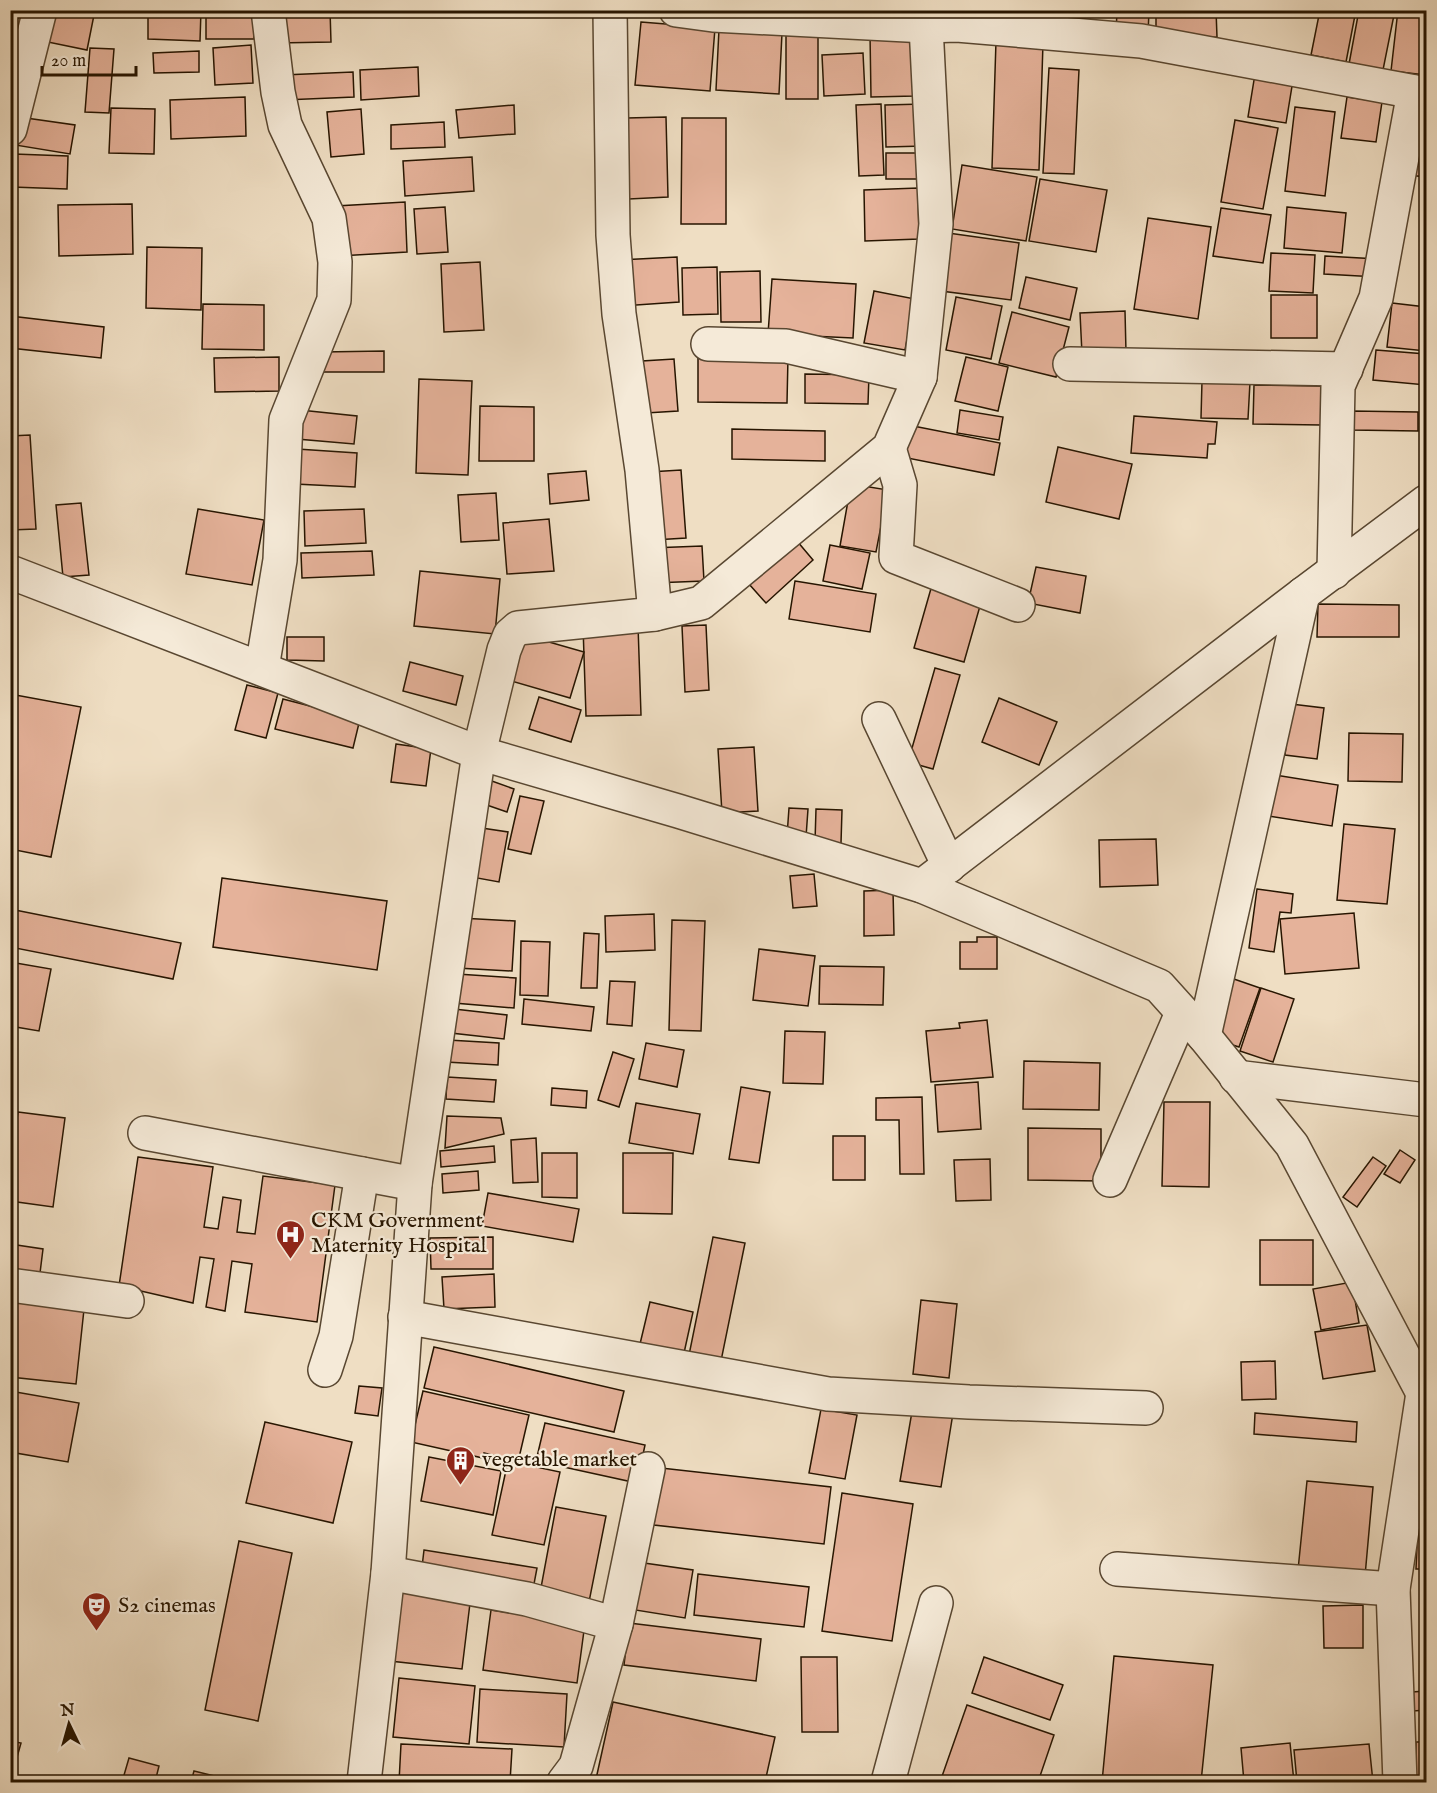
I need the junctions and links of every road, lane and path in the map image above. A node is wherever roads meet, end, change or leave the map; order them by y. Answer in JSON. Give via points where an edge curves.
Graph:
{"nodes":[{"id":1,"x":40,"y":10,"type":"edge"},
{"id":2,"x":268,"y":10,"type":"edge"},
{"id":3,"x":610,"y":10,"type":"edge"},
{"id":4,"x":676,"y":10,"type":"edge"},
{"id":5,"x":713,"y":13,"type":"edge"},
{"id":6,"x":948,"y":21,"type":"edge"},
{"id":7,"x":1420,"y":93,"type":"edge"},
{"id":8,"x":10,"y":129,"type":"edge"},
{"id":9,"x":708,"y":344,"type":"dead end"},
{"id":10,"x":1070,"y":364,"type":"dead end"},
{"id":11,"x":1346,"y":369,"type":"junction"},
{"id":12,"x":920,"y":377,"type":"junction"},
{"id":13,"x":889,"y":448,"type":"junction"},
{"id":14,"x":1426,"y":502,"type":"edge"},
{"id":15,"x":10,"y":572,"type":"edge"},
{"id":16,"x":1335,"y":572,"type":"junction"},
{"id":17,"x":1303,"y":594,"type":"junction"},
{"id":18,"x":1018,"y":605,"type":"dead end"},
{"id":19,"x":655,"y":614,"type":"junction"},
{"id":20,"x":262,"y":668,"type":"junction"},
{"id":21,"x":879,"y":719,"type":"dead end"},
{"id":22,"x":479,"y":753,"type":"junction"},
{"id":23,"x":949,"y":866,"type":"junction"},
{"id":24,"x":922,"y":886,"type":"junction"},
{"id":25,"x":1193,"y":1024,"type":"junction"},
{"id":26,"x":1236,"y":1077,"type":"junction"},
{"id":27,"x":1426,"y":1100,"type":"edge"},
{"id":28,"x":145,"y":1132,"type":"dead end"},
{"id":29,"x":362,"y":1174,"type":"junction"},
{"id":30,"x":1110,"y":1180,"type":"dead end"},
{"id":31,"x":415,"y":1184,"type":"junction"},
{"id":32,"x":10,"y":1285,"type":"edge"},
{"id":33,"x":127,"y":1301,"type":"dead end"},
{"id":34,"x":405,"y":1317,"type":"junction"},
{"id":35,"x":325,"y":1370,"type":"dead end"},
{"id":36,"x":1425,"y":1393,"type":"edge"},
{"id":37,"x":1146,"y":1408,"type":"dead end"},
{"id":38,"x":648,"y":1469,"type":"dead end"},
{"id":39,"x":1117,"y":1569,"type":"dead end"},
{"id":40,"x":388,"y":1573,"type":"junction"},
{"id":41,"x":1393,"y":1588,"type":"junction"},
{"id":42,"x":936,"y":1603,"type":"dead end"},
{"id":43,"x":616,"y":1624,"type":"junction"},
{"id":44,"x":1412,"y":1740,"type":"edge"},
{"id":45,"x":364,"y":1782,"type":"edge"},
{"id":46,"x":564,"y":1782,"type":"edge"},
{"id":47,"x":888,"y":1782,"type":"edge"},
{"id":48,"x":1400,"y":1782,"type":"edge"}],
"edges":[{"from":1,"to":8,"type":"street"},
{"from":2,"to":20,"type":"street","via":[[285,125],[329,218],[335,262],[334,300],[286,420],[280,560]]},
{"from":3,"to":19,"type":"street","via":[[613,235]]},
{"from":4,"to":5,"type":"street"},
{"from":5,"to":6,"type":"street"},
{"from":6,"to":7,"type":"street","via":[[1141,41]]},
{"from":6,"to":12,"type":"street","via":[[936,224]]},
{"from":7,"to":11,"type":"street","via":[[1376,298]]},
{"from":9,"to":12,"type":"street","via":[[786,346]]},
{"from":10,"to":11,"type":"street"},
{"from":11,"to":16,"type":"street","via":[[1338,386]]},
{"from":12,"to":13,"type":"street"},
{"from":13,"to":18,"type":"street","via":[[900,485],[896,557]]},
{"from":13,"to":19,"type":"street","via":[[701,603]]},
{"from":14,"to":16,"type":"street"},
{"from":15,"to":20,"type":"street"},
{"from":16,"to":17,"type":"street"},
{"from":17,"to":23,"type":"street"},
{"from":17,"to":25,"type":"street"},
{"from":19,"to":22,"type":"street","via":[[513,631],[504,650]]},
{"from":20,"to":22,"type":"street"},
{"from":21,"to":23,"type":"street"},
{"from":22,"to":24,"type":"street"},
{"from":22,"to":31,"type":"street"},
{"from":23,"to":24,"type":"street"},
{"from":24,"to":25,"type":"street","via":[[1159,986]]},
{"from":25,"to":26,"type":"street"},
{"from":25,"to":30,"type":"street"},
{"from":26,"to":27,"type":"street"},
{"from":26,"to":36,"type":"street","via":[[1292,1145]]},
{"from":28,"to":29,"type":"street"},
{"from":29,"to":31,"type":"street"},
{"from":29,"to":35,"type":"street","via":[[336,1336]]},
{"from":31,"to":34,"type":"street"},
{"from":32,"to":33,"type":"street"},
{"from":34,"to":37,"type":"street","via":[[828,1394]]},
{"from":34,"to":40,"type":"street"},
{"from":36,"to":41,"type":"street"},
{"from":38,"to":43,"type":"street"},
{"from":39,"to":41,"type":"street"},
{"from":40,"to":43,"type":"street","via":[[527,1599]]},
{"from":40,"to":45,"type":"street"},
{"from":41,"to":44,"type":"street"},
{"from":42,"to":47,"type":"street"},
{"from":43,"to":46,"type":"street","via":[[576,1766]]},
{"from":44,"to":48,"type":"street"}]}
